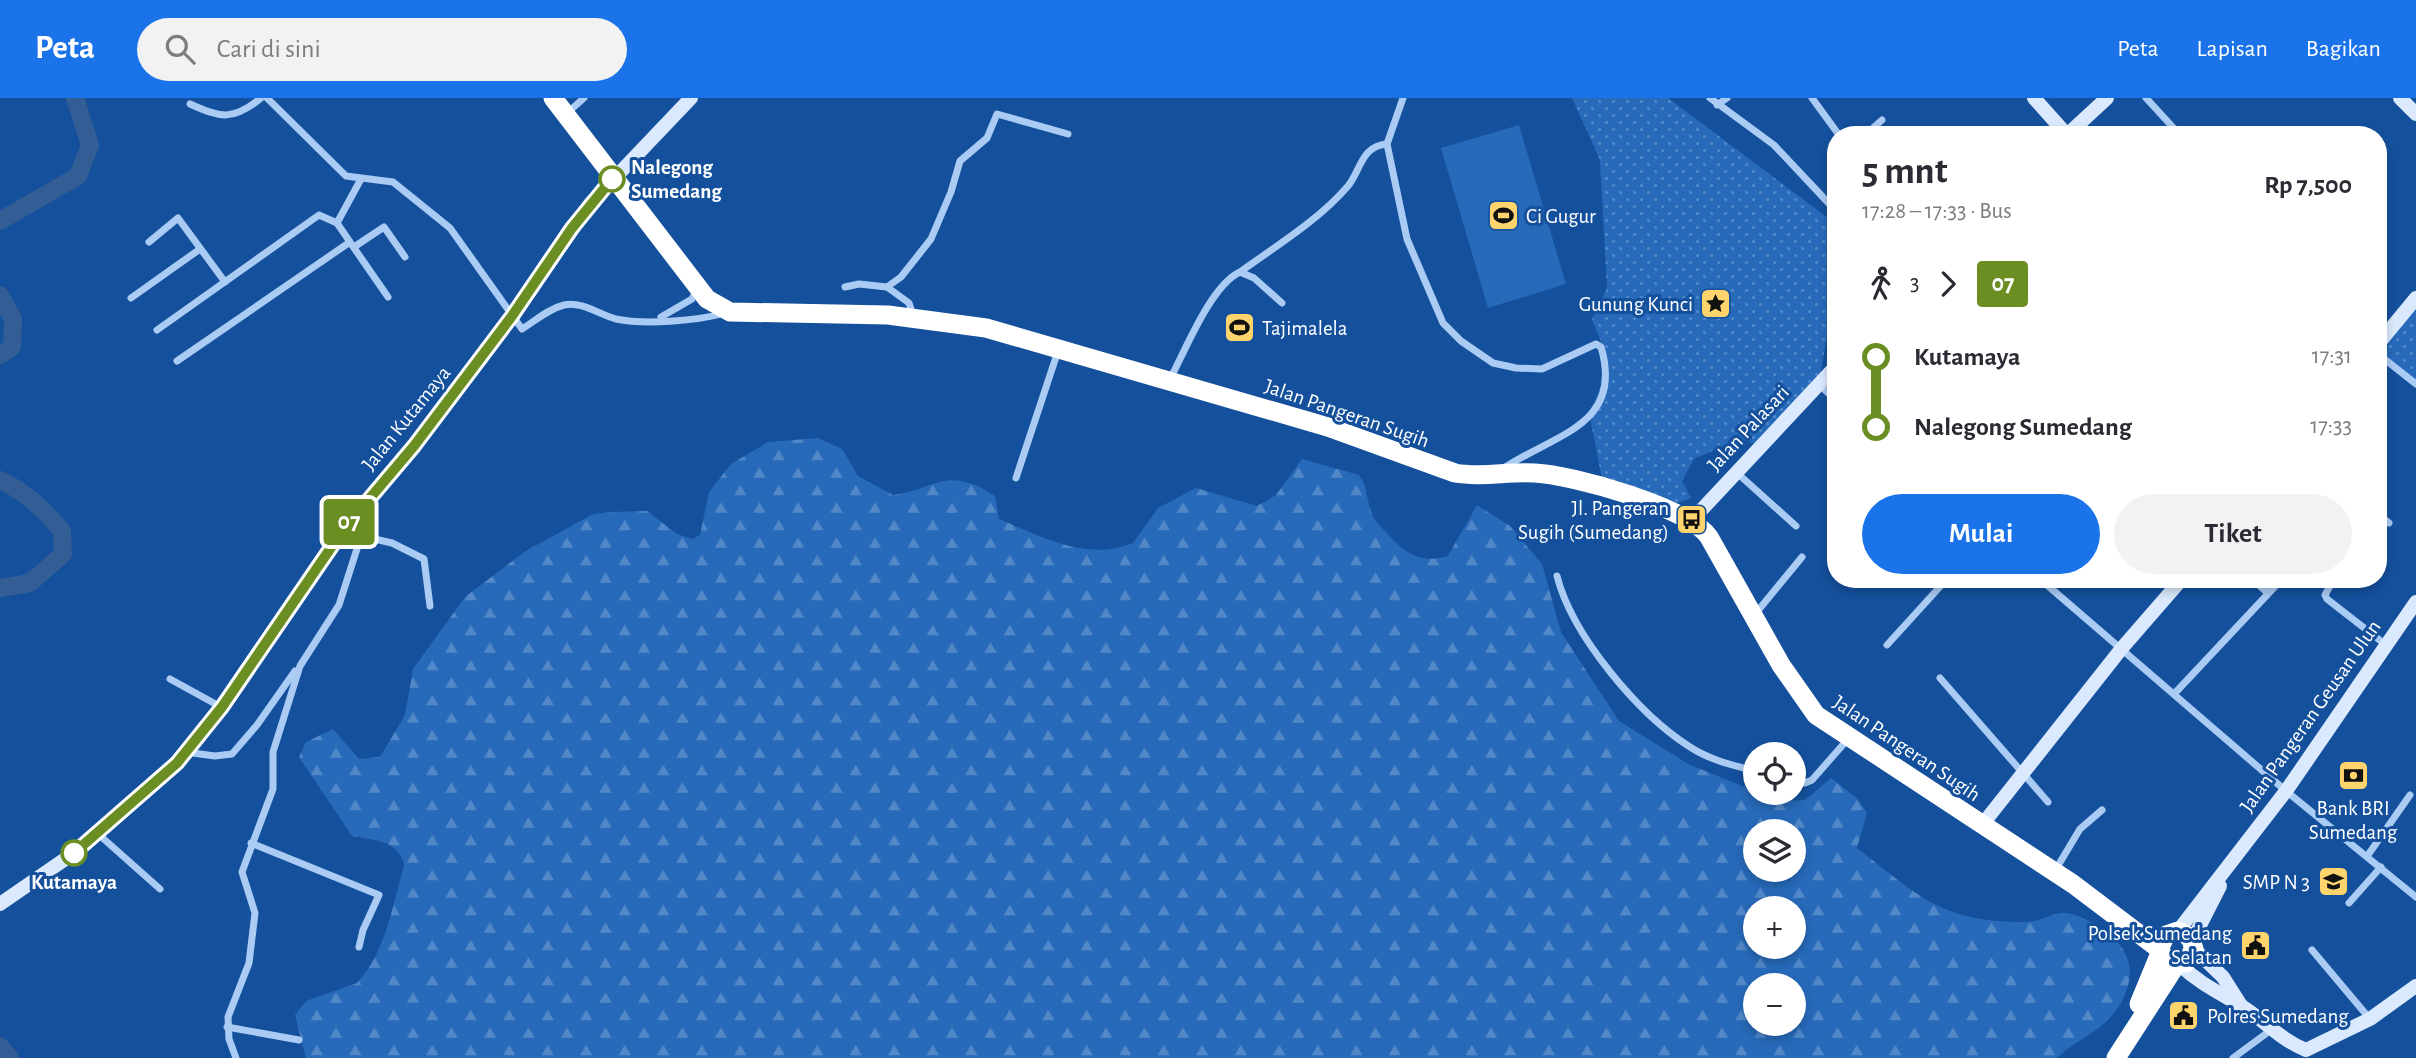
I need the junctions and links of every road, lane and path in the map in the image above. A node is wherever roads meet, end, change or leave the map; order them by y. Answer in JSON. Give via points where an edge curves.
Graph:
{"nodes":[{"id":1,"x":261,"y":98,"type":"edge"},
{"id":2,"x":267,"y":98,"type":"edge"},
{"id":3,"x":553,"y":98,"type":"edge"},
{"id":4,"x":584,"y":98,"type":"edge"},
{"id":5,"x":691,"y":98,"type":"edge"},
{"id":6,"x":1404,"y":98,"type":"edge"},
{"id":7,"x":1710,"y":98,"type":"edge"},
{"id":8,"x":1727,"y":98,"type":"edge"},
{"id":9,"x":1812,"y":98,"type":"edge"},
{"id":10,"x":2034,"y":98,"type":"edge"},
{"id":11,"x":2107,"y":98,"type":"edge"},
{"id":12,"x":2146,"y":98,"type":"edge"},
{"id":13,"x":2400,"y":98,"type":"edge"},
{"id":14,"x":190,"y":104,"type":"dead end"},
{"id":15,"x":1717,"y":105,"type":"junction"},
{"id":16,"x":2416,"y":114,"type":"edge"},
{"id":17,"x":566,"y":115,"type":"junction"},
{"id":18,"x":1882,"y":120,"type":"dead end"},
{"id":19,"x":1832,"y":126,"type":"edge"},
{"id":20,"x":1875,"y":126,"type":"edge"},
{"id":21,"x":2059,"y":126,"type":"edge"},
{"id":22,"x":2077,"y":126,"type":"edge"},
{"id":23,"x":2172,"y":126,"type":"edge"},
{"id":24,"x":1068,"y":134,"type":"dead end"},
{"id":25,"x":1387,"y":144,"type":"junction"},
{"id":26,"x":361,"y":178,"type":"junction"},
{"id":27,"x":612,"y":179,"type":"junction"},
{"id":28,"x":1827,"y":201,"type":"edge"},
{"id":29,"x":337,"y":223,"type":"junction"},
{"id":30,"x":149,"y":242,"type":"dead end"},
{"id":31,"x":352,"y":244,"type":"junction"},
{"id":32,"x":200,"y":249,"type":"junction"},
{"id":33,"x":405,"y":257,"type":"dead end"},
{"id":34,"x":1240,"y":272,"type":"junction"},
{"id":35,"x":225,"y":282,"type":"junction"},
{"id":36,"x":887,"y":286,"type":"junction"},
{"id":37,"x":845,"y":287,"type":"dead end"},
{"id":38,"x":698,"y":288,"type":"junction"},
{"id":39,"x":388,"y":297,"type":"dead end"},
{"id":40,"x":131,"y":298,"type":"dead end"},
{"id":41,"x":2416,"y":298,"type":"edge"},
{"id":42,"x":1282,"y":303,"type":"dead end"},
{"id":43,"x":730,"y":312,"type":"junction"},
{"id":44,"x":512,"y":316,"type":"junction"},
{"id":45,"x":914,"y":317,"type":"junction"},
{"id":46,"x":654,"y":320,"type":"junction"},
{"id":47,"x":157,"y":330,"type":"dead end"},
{"id":48,"x":2387,"y":333,"type":"edge"},
{"id":49,"x":1058,"y":351,"type":"junction"},
{"id":50,"x":177,"y":361,"type":"dead end"},
{"id":51,"x":2387,"y":361,"type":"edge"},
{"id":52,"x":1827,"y":376,"type":"edge"},
{"id":53,"x":1169,"y":381,"type":"junction"},
{"id":54,"x":1819,"y":384,"type":"junction"},
{"id":55,"x":2416,"y":384,"type":"edge"},
{"id":56,"x":1827,"y":392,"type":"edge"},
{"id":57,"x":1735,"y":472,"type":"junction"},
{"id":58,"x":1492,"y":476,"type":"junction"},
{"id":59,"x":1016,"y":478,"type":"dead end"},
{"id":60,"x":376,"y":488,"type":"junction"},
{"id":61,"x":1692,"y":520,"type":"junction"},
{"id":62,"x":1796,"y":526,"type":"dead end"},
{"id":63,"x":361,"y":536,"type":"junction"},
{"id":64,"x":1802,"y":557,"type":"dead end"},
{"id":65,"x":1557,"y":576,"type":"dead end"},
{"id":66,"x":1939,"y":588,"type":"edge"},
{"id":67,"x":2051,"y":588,"type":"edge"},
{"id":68,"x":2174,"y":588,"type":"edge"},
{"id":69,"x":2262,"y":588,"type":"edge"},
{"id":70,"x":2273,"y":588,"type":"edge"},
{"id":71,"x":2329,"y":588,"type":"edge"},
{"id":72,"x":2268,"y":593,"type":"junction"},
{"id":73,"x":2416,"y":602,"type":"edge"},
{"id":74,"x":430,"y":606,"type":"dead end"},
{"id":75,"x":1753,"y":616,"type":"junction"},
{"id":76,"x":1887,"y":645,"type":"dead end"},
{"id":77,"x":2386,"y":645,"type":"junction"},
{"id":78,"x":2122,"y":648,"type":"junction"},
{"id":79,"x":304,"y":655,"type":"junction"},
{"id":80,"x":1941,"y":678,"type":"dead end"},
{"id":81,"x":170,"y":679,"type":"dead end"},
{"id":82,"x":2175,"y":693,"type":"junction"},
{"id":83,"x":222,"y":707,"type":"junction"},
{"id":84,"x":1848,"y":739,"type":"junction"},
{"id":85,"x":185,"y":752,"type":"junction"},
{"id":86,"x":1743,"y":768,"type":"edge"},
{"id":87,"x":2021,"y":774,"type":"junction"},
{"id":88,"x":1806,"y":780,"type":"edge"},
{"id":89,"x":2286,"y":791,"type":"junction"},
{"id":90,"x":2410,"y":795,"type":"dead end"},
{"id":91,"x":2048,"y":803,"type":"dead end"},
{"id":92,"x":2102,"y":810,"type":"dead end"},
{"id":93,"x":1982,"y":825,"type":"junction"},
{"id":94,"x":97,"y":833,"type":"junction"},
{"id":95,"x":251,"y":843,"type":"junction"},
{"id":96,"x":2368,"y":855,"type":"junction"},
{"id":97,"x":2381,"y":867,"type":"junction"},
{"id":98,"x":2054,"y":872,"type":"junction"},
{"id":99,"x":160,"y":889,"type":"dead end"},
{"id":100,"x":2416,"y":897,"type":"edge"},
{"id":101,"x":2349,"y":903,"type":"dead end"},
{"id":102,"x":0,"y":904,"type":"edge"},
{"id":103,"x":2175,"y":943,"type":"junction"},
{"id":104,"x":359,"y":947,"type":"dead end"},
{"id":105,"x":2312,"y":950,"type":"dead end"},
{"id":106,"x":2178,"y":965,"type":"junction"},
{"id":107,"x":2416,"y":986,"type":"edge"},
{"id":108,"x":2242,"y":1007,"type":"junction"},
{"id":109,"x":2370,"y":1019,"type":"junction"},
{"id":110,"x":227,"y":1027,"type":"junction"},
{"id":111,"x":2271,"y":1030,"type":"junction"},
{"id":112,"x":299,"y":1040,"type":"dead end"},
{"id":113,"x":2119,"y":1052,"type":"edge"},
{"id":114,"x":236,"y":1058,"type":"edge"},
{"id":115,"x":2234,"y":1058,"type":"edge"}],
"edges":[{"from":1,"to":14,"type":"street","via":[[244,112],[225,116]]},
{"from":2,"to":26,"type":"street","via":[[346,176]]},
{"from":3,"to":17,"type":"highway"},
{"from":4,"to":17,"type":"street"},
{"from":5,"to":27,"type":"main road","name":"Jalan Kutamaya"},
{"from":6,"to":25,"type":"street"},
{"from":7,"to":15,"type":"street"},
{"from":8,"to":15,"type":"street"},
{"from":9,"to":19,"type":"street"},
{"from":10,"to":21,"type":"main road"},
{"from":11,"to":22,"type":"main road"},
{"from":12,"to":23,"type":"street"},
{"from":13,"to":16,"type":"main road"},
{"from":15,"to":28,"type":"street","via":[[1774,145]]},
{"from":17,"to":27,"type":"highway"},
{"from":18,"to":20,"type":"street"},
{"from":24,"to":36,"type":"street","via":[[997,114],[987,138],[960,161],[931,239],[901,277]]},
{"from":25,"to":34,"type":"street","via":[[1367,152],[1348,185],[1323,211]]},
{"from":25,"to":58,"type":"street","via":[[1407,239],[1443,323],[1461,341],[1493,363],[1516,368],[1542,369],[1595,345],[1601,347],[1607,380],[1591,418]]},
{"from":26,"to":29,"type":"street"},
{"from":26,"to":44,"type":"street","via":[[393,182],[450,228]]},
{"from":27,"to":38,"type":"highway"},
{"from":27,"to":44,"type":"main road","name":"Jalan Kutamaya"},
{"from":29,"to":31,"type":"street"},
{"from":29,"to":35,"type":"street","via":[[319,215]]},
{"from":30,"to":32,"type":"street","via":[[178,218]]},
{"from":31,"to":33,"type":"street","via":[[384,228]]},
{"from":31,"to":39,"type":"street"},
{"from":31,"to":50,"type":"street"},
{"from":32,"to":35,"type":"street"},
{"from":32,"to":40,"type":"street"},
{"from":34,"to":42,"type":"street"},
{"from":34,"to":53,"type":"street","via":[[1217,293]]},
{"from":35,"to":47,"type":"street"},
{"from":36,"to":37,"type":"street"},
{"from":36,"to":45,"type":"street","via":[[909,303]]},
{"from":38,"to":43,"type":"highway","via":[[712,304]]},
{"from":38,"to":46,"type":"street","via":[[690,301]]},
{"from":41,"to":48,"type":"main road"},
{"from":43,"to":45,"type":"highway","name":"Jalan Pangeran Sugih"},
{"from":43,"to":46,"type":"street"},
{"from":44,"to":46,"type":"street","via":[[522,329],[541,315],[577,305],[615,318]]},
{"from":44,"to":60,"type":"main road","name":"Jalan Kutamaya","via":[[414,446]]},
{"from":45,"to":49,"type":"highway","name":"Jalan Pangeran Sugih","via":[[986,328]]},
{"from":49,"to":53,"type":"highway","name":"Jalan Pangeran Sugih"},
{"from":49,"to":59,"type":"street"},
{"from":51,"to":55,"type":"street"},
{"from":52,"to":54,"type":"main road","name":"Jalan Palasari"},
{"from":53,"to":58,"type":"highway","name":"Jalan Pangeran Sugih","via":[[1328,427],[1425,464],[1464,475]]},
{"from":54,"to":56,"type":"street"},
{"from":54,"to":57,"type":"main road","name":"Jalan Palasari"},
{"from":57,"to":61,"type":"main road","name":"Jalan Palasari"},
{"from":57,"to":62,"type":"street"},
{"from":58,"to":61,"type":"highway","name":"Jalan Pangeran Sugih","via":[[1534,473],[1570,478]]},
{"from":60,"to":63,"type":"street"},
{"from":60,"to":83,"type":"main road","name":"Jalan Kutamaya"},
{"from":61,"to":75,"type":"highway","name":"Jalan Pangeran Sugih","via":[[1709,537]]},
{"from":63,"to":74,"type":"street","via":[[392,543],[424,559]]},
{"from":63,"to":79,"type":"street","via":[[332,618]]},
{"from":64,"to":75,"type":"street"},
{"from":65,"to":86,"type":"street","via":[[1575,623],[1660,726],[1691,748]]},
{"from":66,"to":76,"type":"street"},
{"from":67,"to":78,"type":"street"},
{"from":68,"to":78,"type":"main road"},
{"from":69,"to":72,"type":"street"},
{"from":70,"to":72,"type":"street"},
{"from":71,"to":77,"type":"street","via":[[2327,599]]},
{"from":72,"to":82,"type":"street"},
{"from":73,"to":77,"type":"main road","name":"Jalan Pangeran Geusan Ulun"},
{"from":75,"to":84,"type":"highway","name":"Jalan Pangeran Sugih","via":[[1804,702]]},
{"from":77,"to":89,"type":"main road","name":"Jalan Pangeran Geusan Ulun"},
{"from":78,"to":82,"type":"street"},
{"from":78,"to":87,"type":"main road"},
{"from":79,"to":85,"type":"street","via":[[232,754]]},
{"from":79,"to":95,"type":"street","via":[[275,745],[273,789]]},
{"from":80,"to":87,"type":"street"},
{"from":81,"to":83,"type":"street"},
{"from":82,"to":89,"type":"street"},
{"from":83,"to":85,"type":"main road","name":"Jalan Kutamaya"},
{"from":84,"to":88,"type":"street","via":[[1812,780]]},
{"from":84,"to":93,"type":"highway","name":"Jalan Pangeran Sugih"},
{"from":85,"to":94,"type":"main road","name":"Jalan Kutamaya"},
{"from":87,"to":91,"type":"street"},
{"from":87,"to":93,"type":"main road"},
{"from":89,"to":96,"type":"street"},
{"from":89,"to":103,"type":"main road","name":"Jalan Pangeran Geusan Ulun"},
{"from":90,"to":96,"type":"street"},
{"from":92,"to":98,"type":"street","via":[[2080,830]]},
{"from":93,"to":98,"type":"highway","name":"Jalan Pangeran Sugih"},
{"from":94,"to":99,"type":"street"},
{"from":94,"to":102,"type":"main road","name":"Jalan Kutamaya","via":[[42,878]]},
{"from":95,"to":104,"type":"street","via":[[379,895]]},
{"from":95,"to":110,"type":"street","via":[[242,872],[254,902],[255,922],[249,963]]},
{"from":96,"to":97,"type":"street"},
{"from":97,"to":100,"type":"street"},
{"from":97,"to":101,"type":"street"},
{"from":98,"to":103,"type":"highway","name":"Jalan Pangeran Sugih"},
{"from":103,"to":106,"type":"highway","name":"Jalan Pangeran Sugih","via":[[2165,960]]},
{"from":103,"to":108,"type":"main road","via":[[2223,978]]},
{"from":103,"to":113,"type":"highway"},
{"from":105,"to":109,"type":"street"},
{"from":106,"to":108,"type":"main road"},
{"from":106,"to":113,"type":"highway"},
{"from":107,"to":109,"type":"main road"},
{"from":108,"to":111,"type":"main road"},
{"from":109,"to":111,"type":"main road","via":[[2312,1049],[2295,1045]]},
{"from":110,"to":112,"type":"street"},
{"from":110,"to":114,"type":"street"},
{"from":111,"to":115,"type":"street"}]}
